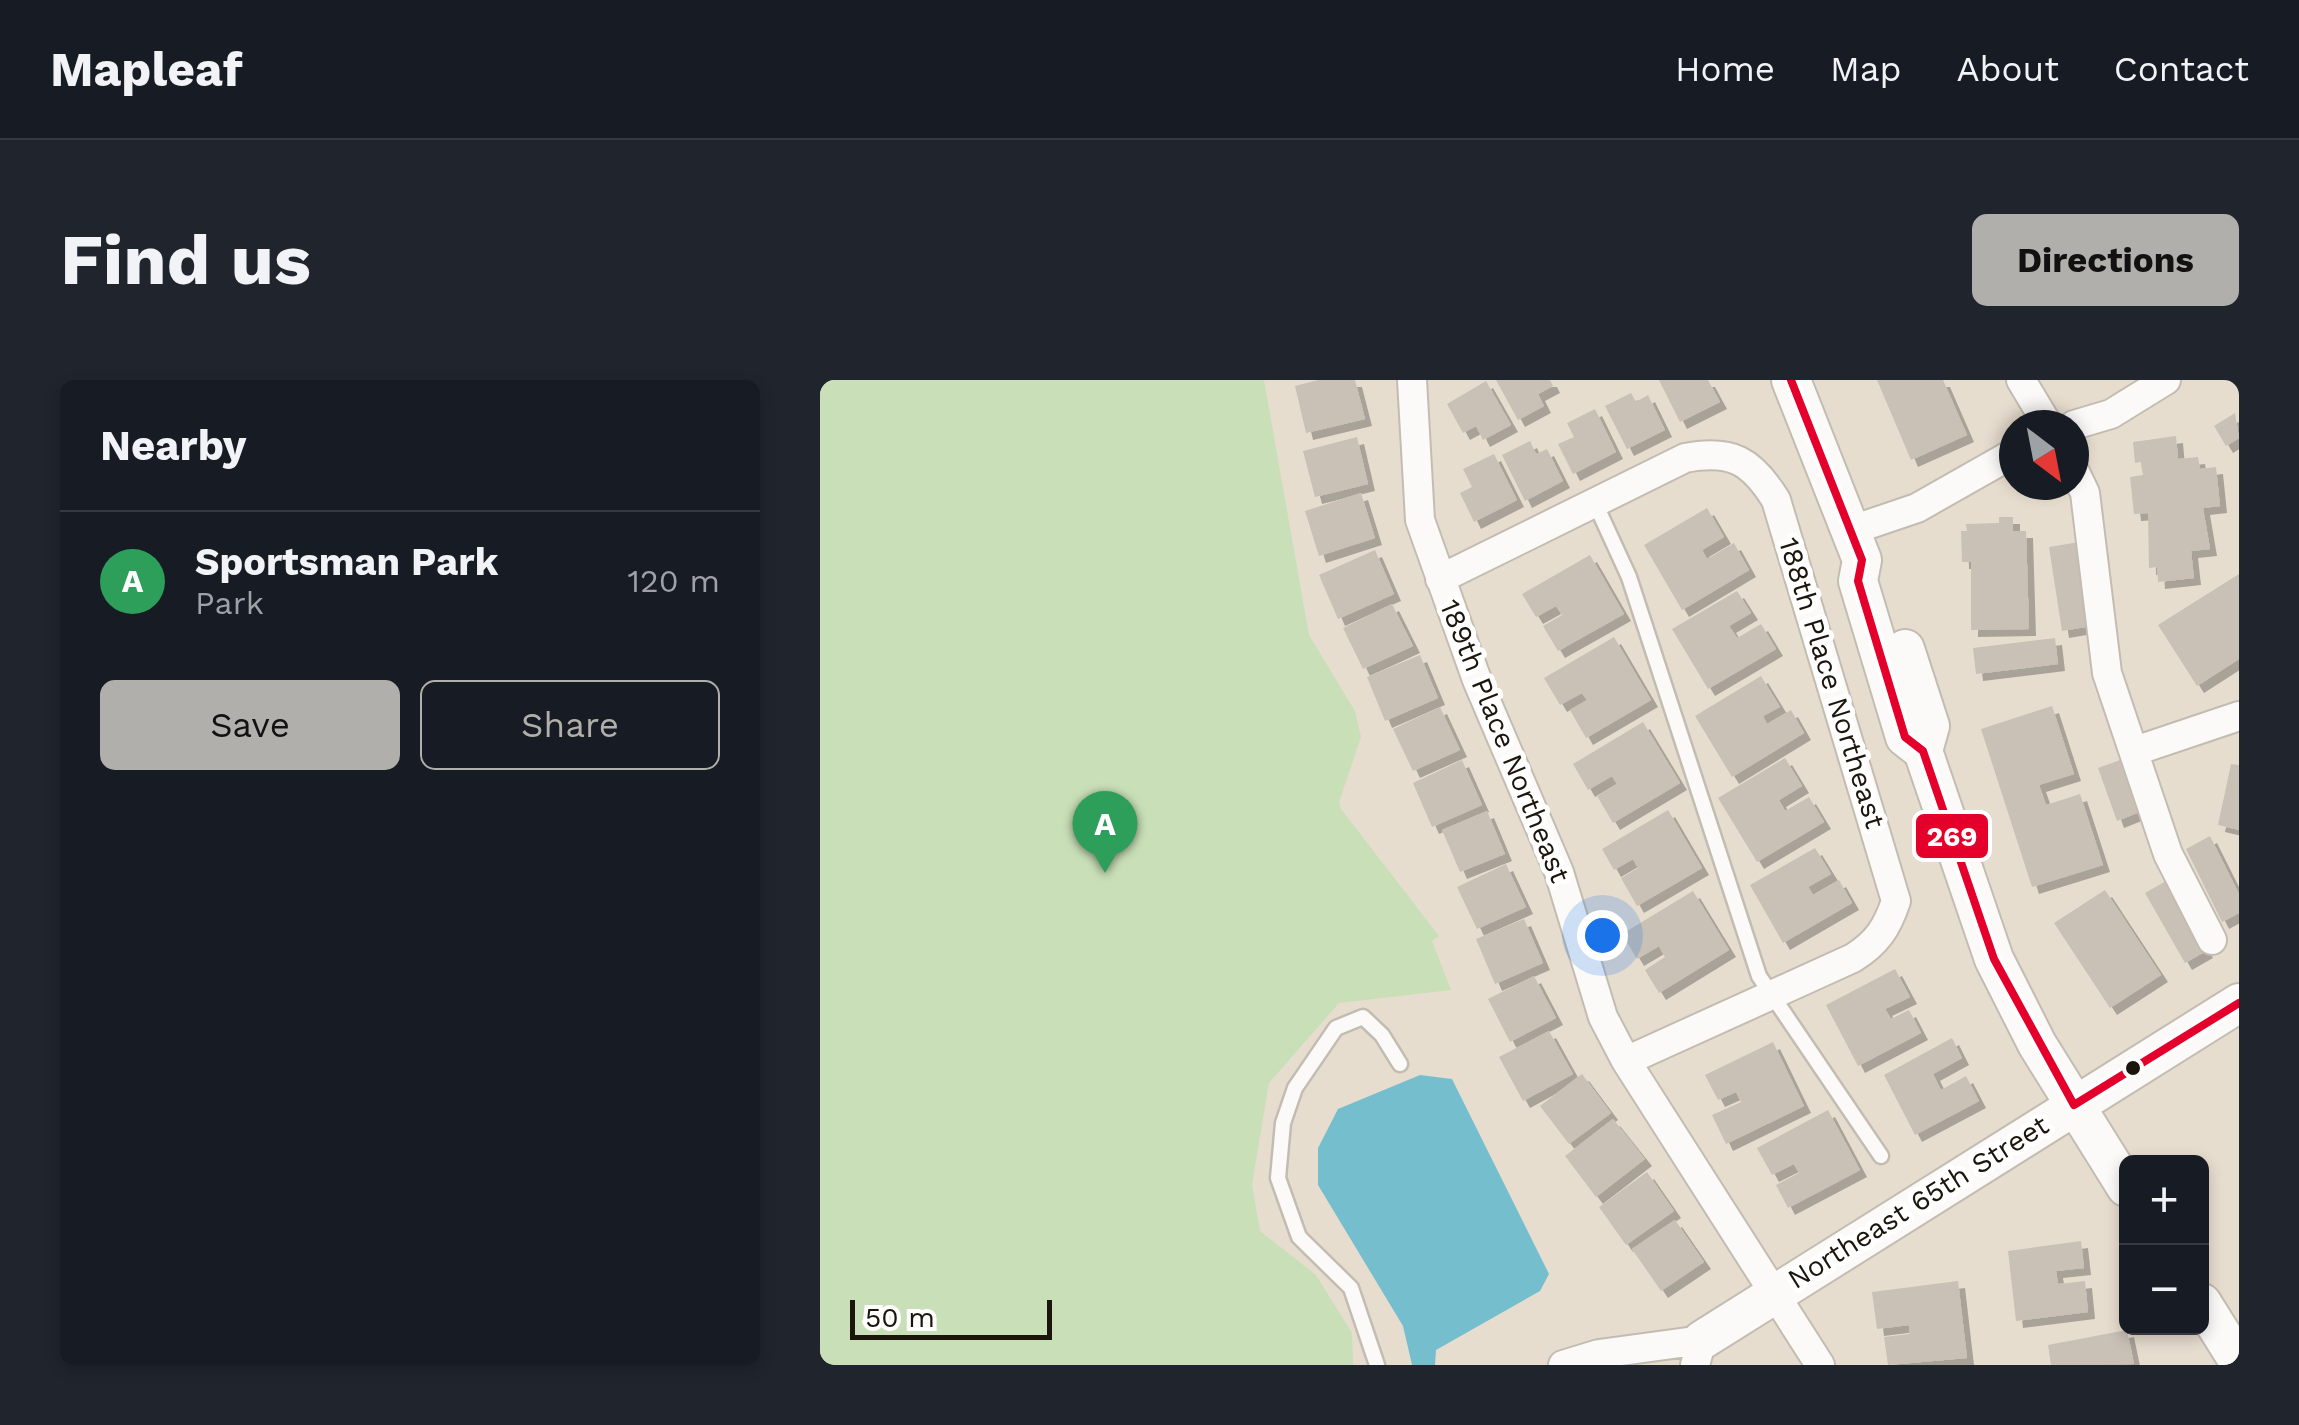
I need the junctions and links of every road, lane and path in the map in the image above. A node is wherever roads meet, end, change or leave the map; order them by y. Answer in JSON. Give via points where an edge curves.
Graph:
{"nodes":[{"id":1,"x":1412,"y":380,"type":"edge"},
{"id":2,"x":1791,"y":380,"type":"edge"},
{"id":3,"x":2020,"y":380,"type":"edge"},
{"id":4,"x":2166,"y":380,"type":"edge"},
{"id":5,"x":2039,"y":410,"type":"edge"},
{"id":6,"x":2089,"y":420,"type":"edge"},
{"id":7,"x":1999,"y":462,"type":"edge"},
{"id":8,"x":2086,"y":500,"type":"edge"},
{"id":9,"x":1596,"y":505,"type":"junction"},
{"id":10,"x":1857,"y":545,"type":"junction"},
{"id":11,"x":1440,"y":579,"type":"junction"},
{"id":12,"x":2239,"y":716,"type":"edge"},
{"id":13,"x":2135,"y":751,"type":"junction"},
{"id":14,"x":2212,"y":940,"type":"dead end"},
{"id":15,"x":1771,"y":994,"type":"junction"},
{"id":16,"x":2239,"y":1003,"type":"edge"},
{"id":17,"x":1626,"y":1061,"type":"junction"},
{"id":18,"x":1400,"y":1064,"type":"dead end"},
{"id":19,"x":2074,"y":1105,"type":"junction"},
{"id":20,"x":1882,"y":1156,"type":"dead end"},
{"id":21,"x":2119,"y":1176,"type":"edge"},
{"id":22,"x":1772,"y":1292,"type":"junction"},
{"id":23,"x":2209,"y":1315,"type":"edge"},
{"id":24,"x":1698,"y":1353,"type":"edge"},
{"id":25,"x":2239,"y":1362,"type":"edge"},
{"id":26,"x":1377,"y":1365,"type":"edge"},
{"id":27,"x":1563,"y":1365,"type":"edge"},
{"id":28,"x":1820,"y":1365,"type":"edge"}],
"edges":[{"from":1,"to":11,"type":"street","name":"189th Place Northeast","via":[[1416,496]]},
{"from":2,"to":10,"type":"street"},
{"from":3,"to":5,"type":"street"},
{"from":4,"to":6,"type":"street"},
{"from":7,"to":10,"type":"street"},
{"from":8,"to":13,"type":"street","via":[[2107,673]]},
{"from":9,"to":11,"type":"street"},
{"from":9,"to":15,"type":"lane","via":[[1628,577],[1753,957]]},
{"from":9,"to":15,"type":"street","name":"188th Place Northeast","via":[[1685,458],[1707,454],[1734,458],[1759,473],[1776,500],[1896,900],[1874,945]]},
{"from":10,"to":19,"type":"street","via":[[1858,580],[1906,736],[1922,751],[1994,959]]},
{"from":11,"to":17,"type":"street","name":"189th Place Northeast","via":[[1552,856],[1603,1016]]},
{"from":12,"to":13,"type":"street"},
{"from":13,"to":14,"type":"street","via":[[2168,854]]},
{"from":15,"to":17,"type":"street"},
{"from":15,"to":20,"type":"lane"},
{"from":16,"to":19,"type":"street","name":"Northeast 65th Street"},
{"from":17,"to":22,"type":"street","name":"189th Place Northeast"},
{"from":18,"to":26,"type":"lane","via":[[1363,1017],[1336,1028],[1294,1088],[1278,1178],[1299,1238],[1351,1288]]},
{"from":19,"to":21,"type":"street"},
{"from":19,"to":22,"type":"street","name":"Northeast 65th Street"},
{"from":22,"to":24,"type":"street","name":"Northeast 65th Street"},
{"from":22,"to":28,"type":"street","name":"189th Place Northeast"},
{"from":23,"to":25,"type":"street"},
{"from":24,"to":27,"type":"street","via":[[1599,1354]]}]}
